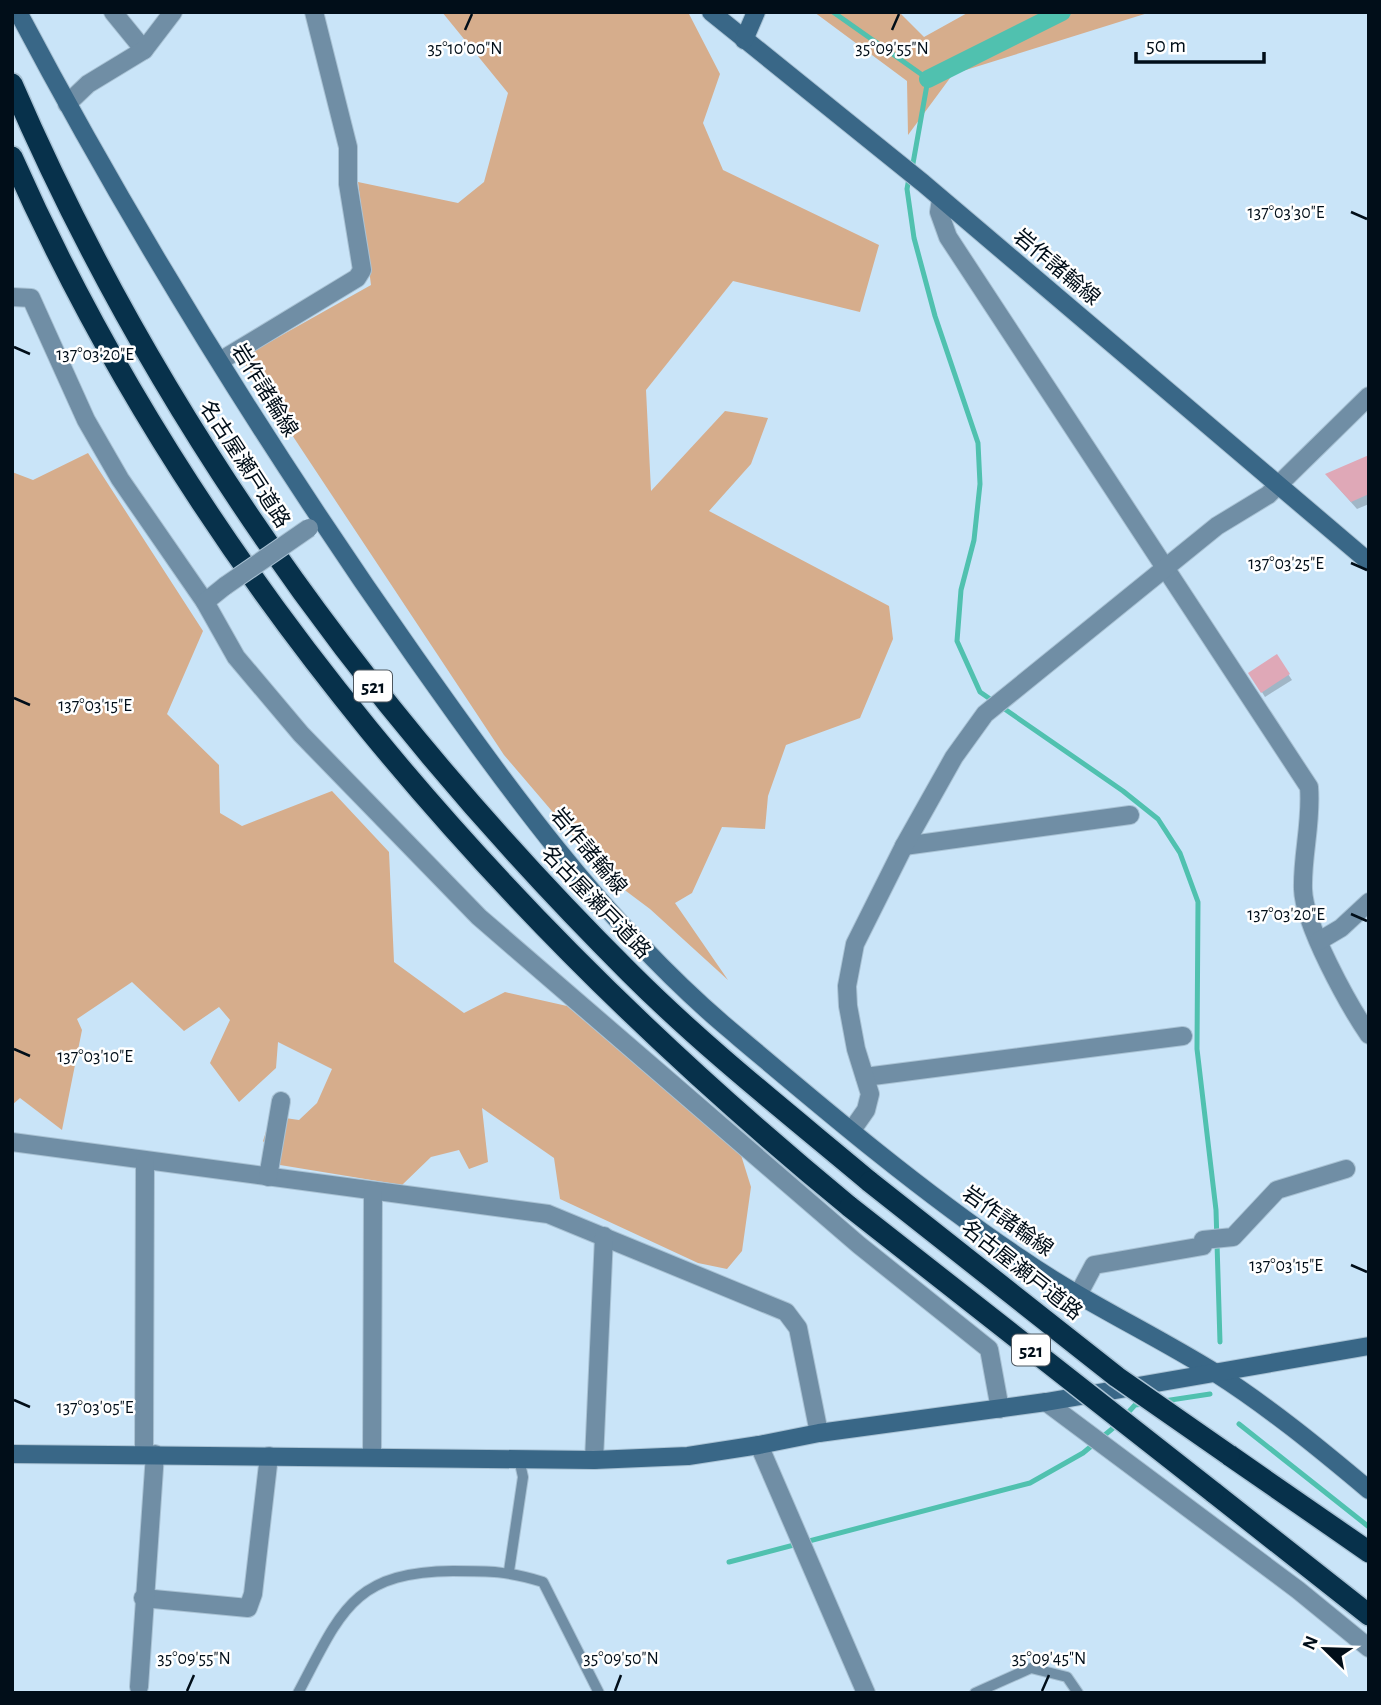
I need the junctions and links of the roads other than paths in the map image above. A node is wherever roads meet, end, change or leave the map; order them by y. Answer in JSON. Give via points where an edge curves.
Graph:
{"nodes":[{"id":1,"x":18,"y":12,"type":"edge"},
{"id":2,"x":113,"y":12,"type":"edge"},
{"id":3,"x":173,"y":12,"type":"edge"},
{"id":4,"x":314,"y":12,"type":"edge"},
{"id":5,"x":711,"y":12,"type":"edge"},
{"id":6,"x":756,"y":12,"type":"edge"},
{"id":7,"x":744,"y":40,"type":"junction"},
{"id":8,"x":144,"y":50,"type":"junction"},
{"id":9,"x":12,"y":84,"type":"edge"},
{"id":10,"x":67,"y":104,"type":"junction"},
{"id":11,"x":12,"y":157,"type":"edge"},
{"id":12,"x":941,"y":199,"type":"junction"},
{"id":13,"x":12,"y":297,"type":"edge"},
{"id":14,"x":220,"y":361,"type":"junction"},
{"id":15,"x":1369,"y":396,"type":"edge"},
{"id":16,"x":1279,"y":484,"type":"junction"},
{"id":17,"x":314,"y":524,"type":"junction"},
{"id":18,"x":1369,"y":562,"type":"edge"},
{"id":19,"x":1166,"y":569,"type":"junction"},
{"id":20,"x":205,"y":602,"type":"junction"},
{"id":21,"x":1130,"y":815,"type":"dead end"},
{"id":22,"x":904,"y":846,"type":"junction"},
{"id":23,"x":1369,"y":902,"type":"edge"},
{"id":24,"x":1320,"y":942,"type":"junction"},
{"id":25,"x":1369,"y":1035,"type":"edge"},
{"id":26,"x":1182,"y":1036,"type":"dead end"},
{"id":27,"x":865,"y":1077,"type":"junction"},
{"id":28,"x":281,"y":1101,"type":"dead end"},
{"id":29,"x":852,"y":1130,"type":"junction"},
{"id":30,"x":12,"y":1142,"type":"edge"},
{"id":31,"x":145,"y":1161,"type":"junction"},
{"id":32,"x":1346,"y":1169,"type":"dead end"},
{"id":33,"x":268,"y":1177,"type":"junction"},
{"id":34,"x":373,"y":1192,"type":"junction"},
{"id":35,"x":604,"y":1236,"type":"junction"},
{"id":36,"x":1078,"y":1295,"type":"junction"},
{"id":37,"x":1369,"y":1346,"type":"edge"},
{"id":38,"x":1214,"y":1372,"type":"junction"},
{"id":39,"x":1046,"y":1402,"type":"junction"},
{"id":40,"x":1000,"y":1409,"type":"junction"},
{"id":41,"x":819,"y":1433,"type":"junction"},
{"id":42,"x":759,"y":1445,"type":"junction"},
{"id":43,"x":12,"y":1454,"type":"edge"},
{"id":44,"x":149,"y":1454,"type":"junction"},
{"id":45,"x":270,"y":1456,"type":"junction"},
{"id":46,"x":372,"y":1457,"type":"junction"},
{"id":47,"x":519,"y":1459,"type":"junction"},
{"id":48,"x":594,"y":1460,"type":"junction"},
{"id":49,"x":1369,"y":1490,"type":"edge"},
{"id":50,"x":1369,"y":1552,"type":"edge"},
{"id":51,"x":509,"y":1571,"type":"junction"},
{"id":52,"x":143,"y":1598,"type":"junction"},
{"id":53,"x":1364,"y":1612,"type":"edge"},
{"id":54,"x":1369,"y":1648,"type":"edge"},
{"id":55,"x":139,"y":1687,"type":"dead end"},
{"id":56,"x":298,"y":1693,"type":"edge"},
{"id":57,"x":599,"y":1693,"type":"edge"},
{"id":58,"x":866,"y":1693,"type":"edge"},
{"id":59,"x":975,"y":1693,"type":"edge"},
{"id":60,"x":1078,"y":1693,"type":"edge"}],
"edges":[{"from":1,"to":10,"type":"main road","name":"岩作諸輪線"},
{"from":2,"to":8,"type":"street"},
{"from":3,"to":8,"type":"street"},
{"from":4,"to":14,"type":"street","via":[[348,147],[348,184],[362,270],[357,278]]},
{"from":5,"to":7,"type":"main road","name":"岩作諸輪線"},
{"from":6,"to":7,"type":"main road"},
{"from":7,"to":12,"type":"main road","name":"岩作諸輪線"},
{"from":8,"to":10,"type":"street","via":[[88,84]]},
{"from":9,"to":50,"type":"highway","name":"名古屋瀬戸道路","number":"521","bridge":true,"via":[[115,296],[199,442],[258,532],[459,793],[632,975],[870,1182],[1117,1377]]},
{"from":10,"to":14,"type":"main road","name":"岩作諸輪線"},
{"from":11,"to":53,"type":"highway","number":"521","bridge":true,"via":[[88,312],[173,460],[308,652],[438,814],[612,996],[737,1111],[850,1208]]},
{"from":12,"to":16,"type":"main road","name":"岩作諸輪線"},
{"from":12,"to":19,"type":"street","via":[[939,212],[948,236]]},
{"from":13,"to":20,"type":"street","via":[[31,298],[86,420],[120,479]]},
{"from":14,"to":17,"type":"main road","name":"岩作諸輪線"},
{"from":15,"to":16,"type":"street"},
{"from":16,"to":18,"type":"main road","name":"岩作諸輪線"},
{"from":16,"to":19,"type":"street","via":[[1217,526]]},
{"from":17,"to":20,"type":"street","bridge":true},
{"from":17,"to":29,"type":"main road","name":"岩作諸輪線","via":[[544,835],[626,929],[719,1020]]},
{"from":19,"to":22,"type":"street","via":[[985,715],[954,757]]},
{"from":19,"to":24,"type":"street","via":[[1309,787],[1303,889]]},
{"from":20,"to":40,"type":"street","via":[[236,657],[301,734],[479,917],[859,1245],[989,1349]]},
{"from":21,"to":22,"type":"street"},
{"from":22,"to":27,"type":"street","via":[[858,936],[849,967],[848,1006]]},
{"from":23,"to":24,"type":"street"},
{"from":24,"to":25,"type":"street"},
{"from":26,"to":27,"type":"street"},
{"from":27,"to":29,"type":"street","via":[[870,1101]]},
{"from":28,"to":33,"type":"street"},
{"from":29,"to":36,"type":"main road","name":"岩作諸輪線","via":[[946,1206]]},
{"from":30,"to":31,"type":"street"},
{"from":31,"to":33,"type":"street"},
{"from":31,"to":44,"type":"street"},
{"from":32,"to":36,"type":"street","via":[[1278,1190],[1241,1231],[1227,1238],[1203,1240],[1203,1246],[1183,1251],[1094,1265]]},
{"from":33,"to":34,"type":"street"},
{"from":34,"to":35,"type":"street","via":[[548,1214]]},
{"from":34,"to":46,"type":"street"},
{"from":35,"to":41,"type":"street","via":[[786,1311],[798,1328]]},
{"from":35,"to":48,"type":"street"},
{"from":36,"to":38,"type":"main road","name":"岩作諸輪線"},
{"from":37,"to":38,"type":"main road"},
{"from":38,"to":39,"type":"main road"},
{"from":38,"to":49,"type":"main road","name":"岩作諸輪線"},
{"from":39,"to":40,"type":"main road"},
{"from":39,"to":54,"type":"street"},
{"from":40,"to":41,"type":"main road"},
{"from":41,"to":42,"type":"main road"},
{"from":42,"to":48,"type":"main road","via":[[688,1456]]},
{"from":42,"to":58,"type":"street"},
{"from":43,"to":44,"type":"main road"},
{"from":44,"to":45,"type":"main road"},
{"from":44,"to":52,"type":"street"},
{"from":45,"to":46,"type":"main road"},
{"from":45,"to":52,"type":"street","via":[[248,1608]]},
{"from":46,"to":47,"type":"main road"},
{"from":47,"to":48,"type":"main road"},
{"from":47,"to":51,"type":"lane","via":[[523,1477]]},
{"from":51,"to":56,"type":"lane","via":[[415,1572],[366,1590],[348,1606]]},
{"from":51,"to":57,"type":"lane","via":[[543,1582]]},
{"from":52,"to":55,"type":"street"},
{"from":59,"to":60,"type":"lane","via":[[1031,1668],[1067,1677]]}]}
